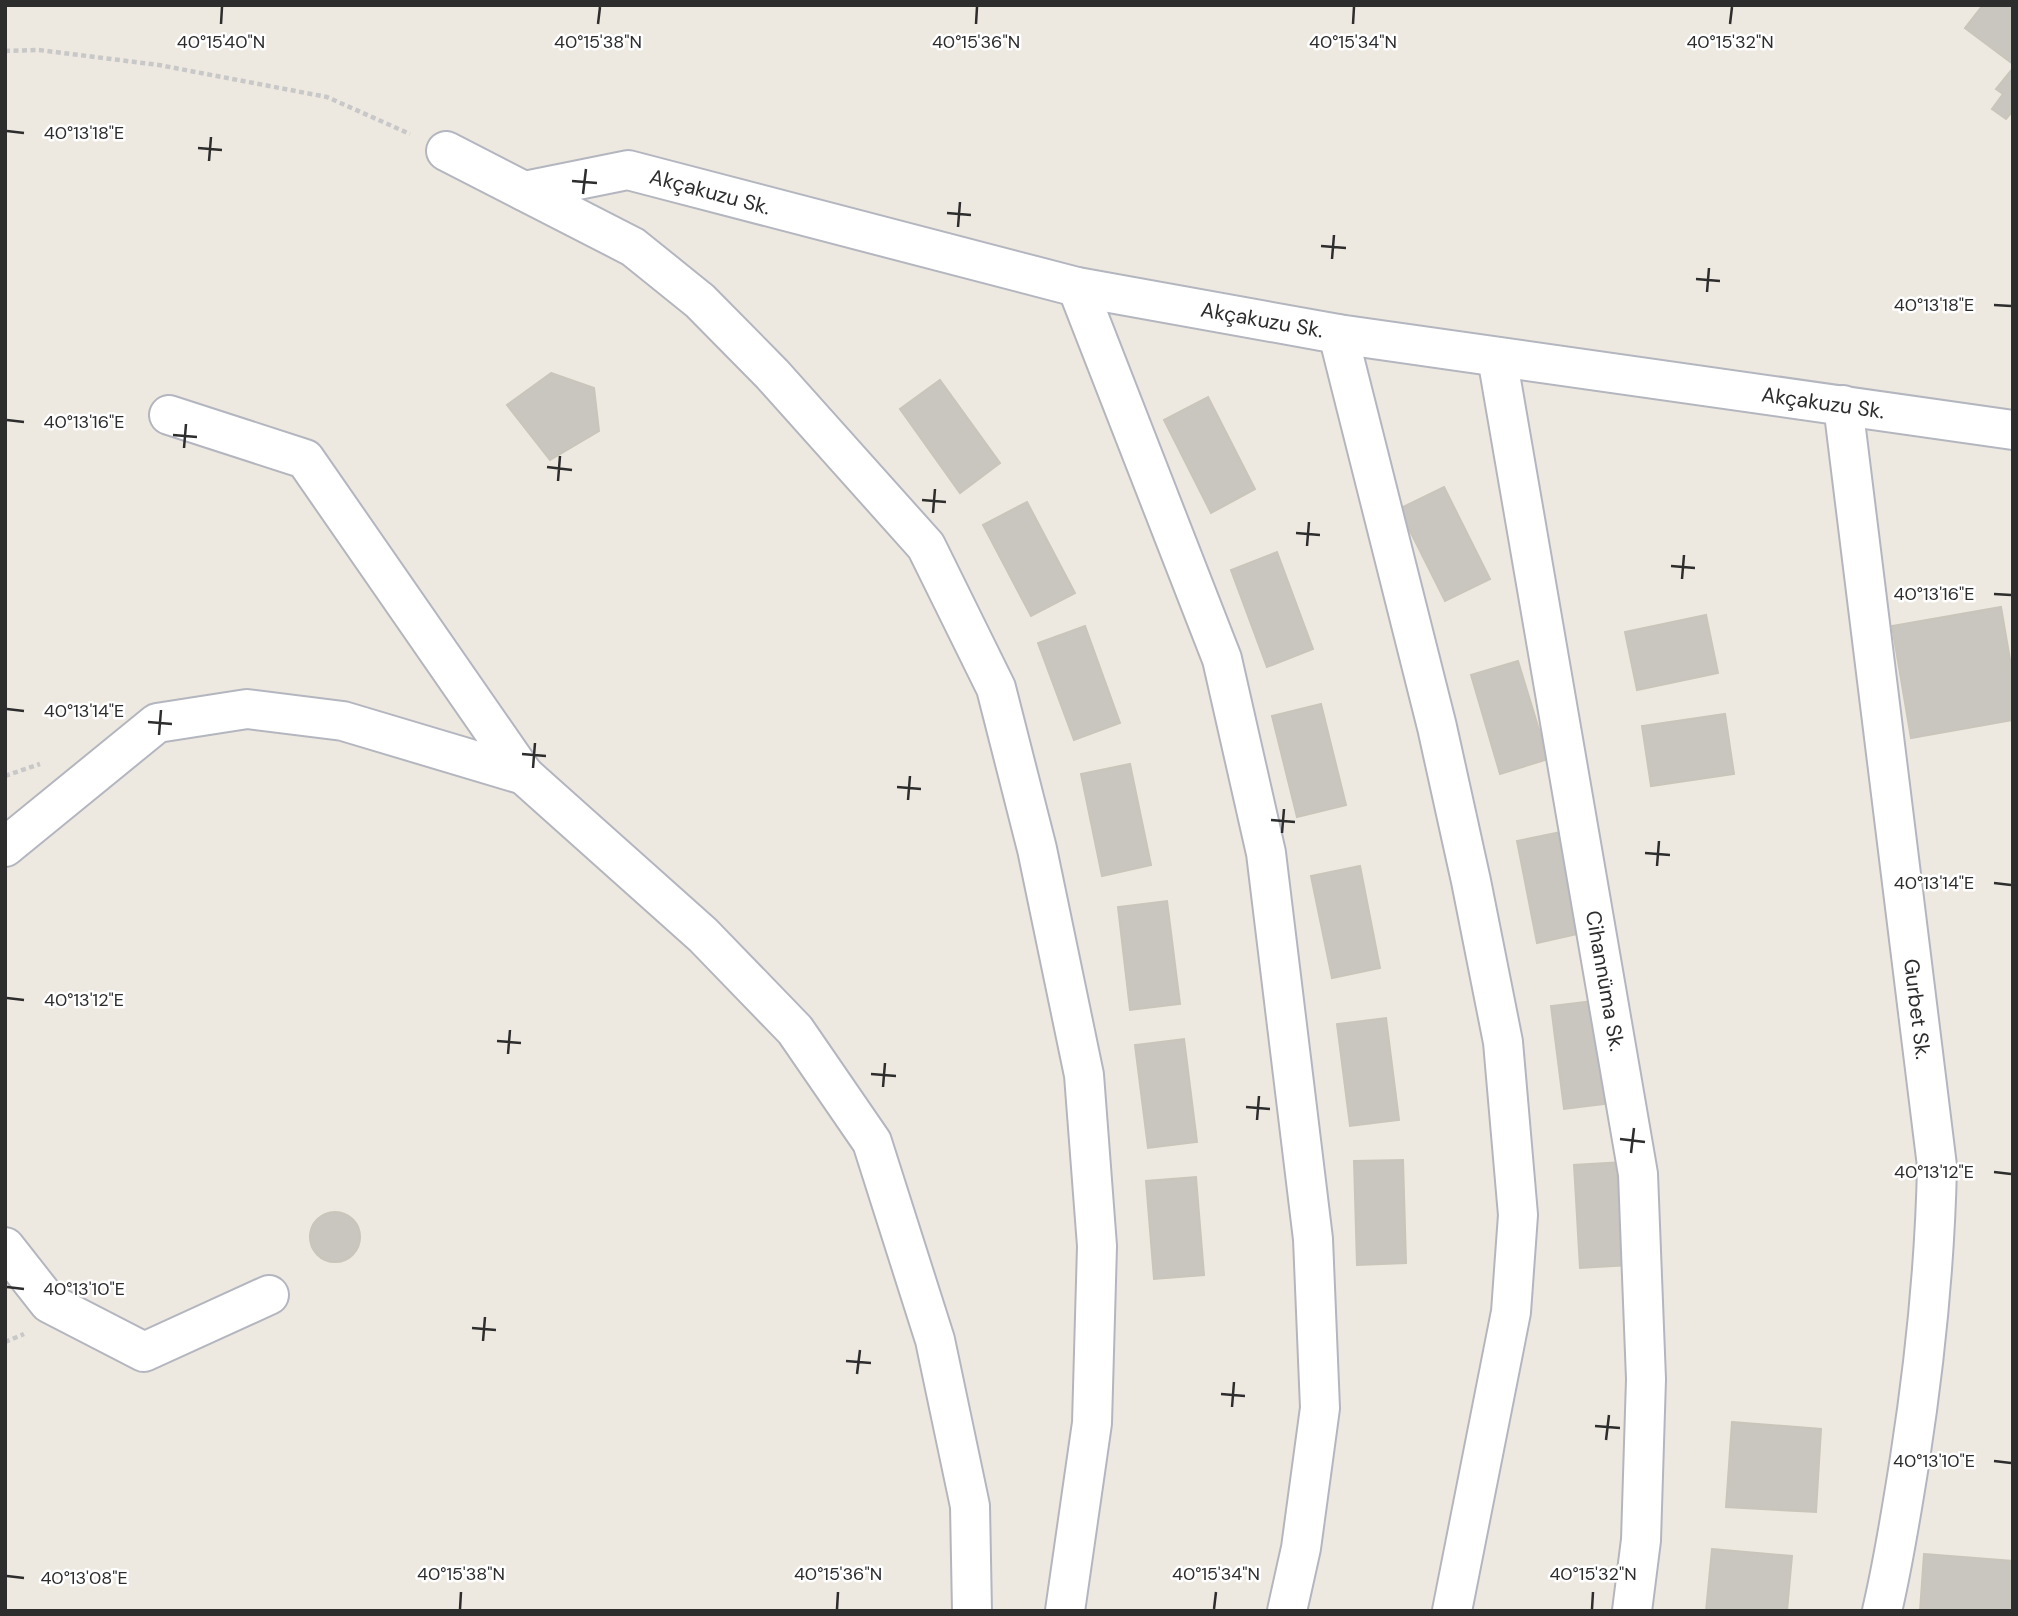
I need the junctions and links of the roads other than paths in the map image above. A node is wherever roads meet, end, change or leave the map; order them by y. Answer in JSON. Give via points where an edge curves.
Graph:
{"nodes":[{"id":1,"x":446,"y":150,"type":"road end"},
{"id":2,"x":524,"y":191,"type":"junction"},
{"id":3,"x":1077,"y":287,"type":"junction"},
{"id":4,"x":1338,"y":334,"type":"junction"},
{"id":5,"x":1497,"y":356,"type":"junction"},
{"id":6,"x":1843,"y":405,"type":"junction"},
{"id":7,"x":169,"y":415,"type":"dead end"},
{"id":8,"x":2013,"y":430,"type":"edge"},
{"id":9,"x":524,"y":775,"type":"junction"},
{"id":10,"x":5,"y":847,"type":"edge"},
{"id":11,"x":5,"y":1247,"type":"edge"},
{"id":12,"x":269,"y":1295,"type":"dead end"},
{"id":13,"x":972,"y":1611,"type":"edge"},
{"id":14,"x":1065,"y":1611,"type":"edge"},
{"id":15,"x":1287,"y":1611,"type":"edge"},
{"id":16,"x":1452,"y":1611,"type":"edge"},
{"id":17,"x":1632,"y":1611,"type":"edge"},
{"id":18,"x":1882,"y":1611,"type":"edge"}],
"edges":[{"from":1,"to":2,"type":"street"},
{"from":2,"to":3,"type":"street","name":"Akçakuzu Sk.","via":[[628,170]]},
{"from":2,"to":14,"type":"street","via":[[633,247],[700,301],[772,374],[926,547],[996,688],[1037,849],[1084,1075],[1097,1246],[1092,1423]]},
{"from":3,"to":4,"type":"street","name":"Akçakuzu Sk."},
{"from":3,"to":15,"type":"street","via":[[1222,659],[1266,853],[1313,1240],[1320,1408],[1301,1548]]},
{"from":4,"to":5,"type":"street","name":"Akçakuzu Sk."},
{"from":4,"to":16,"type":"street","via":[[1437,727],[1503,1042],[1518,1215],[1511,1312]]},
{"from":5,"to":6,"type":"street","name":"Akçakuzu Sk."},
{"from":5,"to":17,"type":"street","name":"Cihannüma Sk.","via":[[1638,1174],[1646,1380],[1641,1540]]},
{"from":6,"to":8,"type":"street","name":"Akçakuzu Sk."},
{"from":6,"to":18,"type":"street","name":"Gurbet Sk.","via":[[1937,1166],[1925,1363]]},
{"from":7,"to":9,"type":"street","via":[[305,459]]},
{"from":9,"to":10,"type":"street","via":[[343,721],[247,709],[156,723]]},
{"from":9,"to":13,"type":"street","via":[[703,935],[794,1030],[872,1142],[935,1340],[970,1506]]},
{"from":11,"to":12,"type":"street","via":[[49,1303],[144,1352]]}]}
